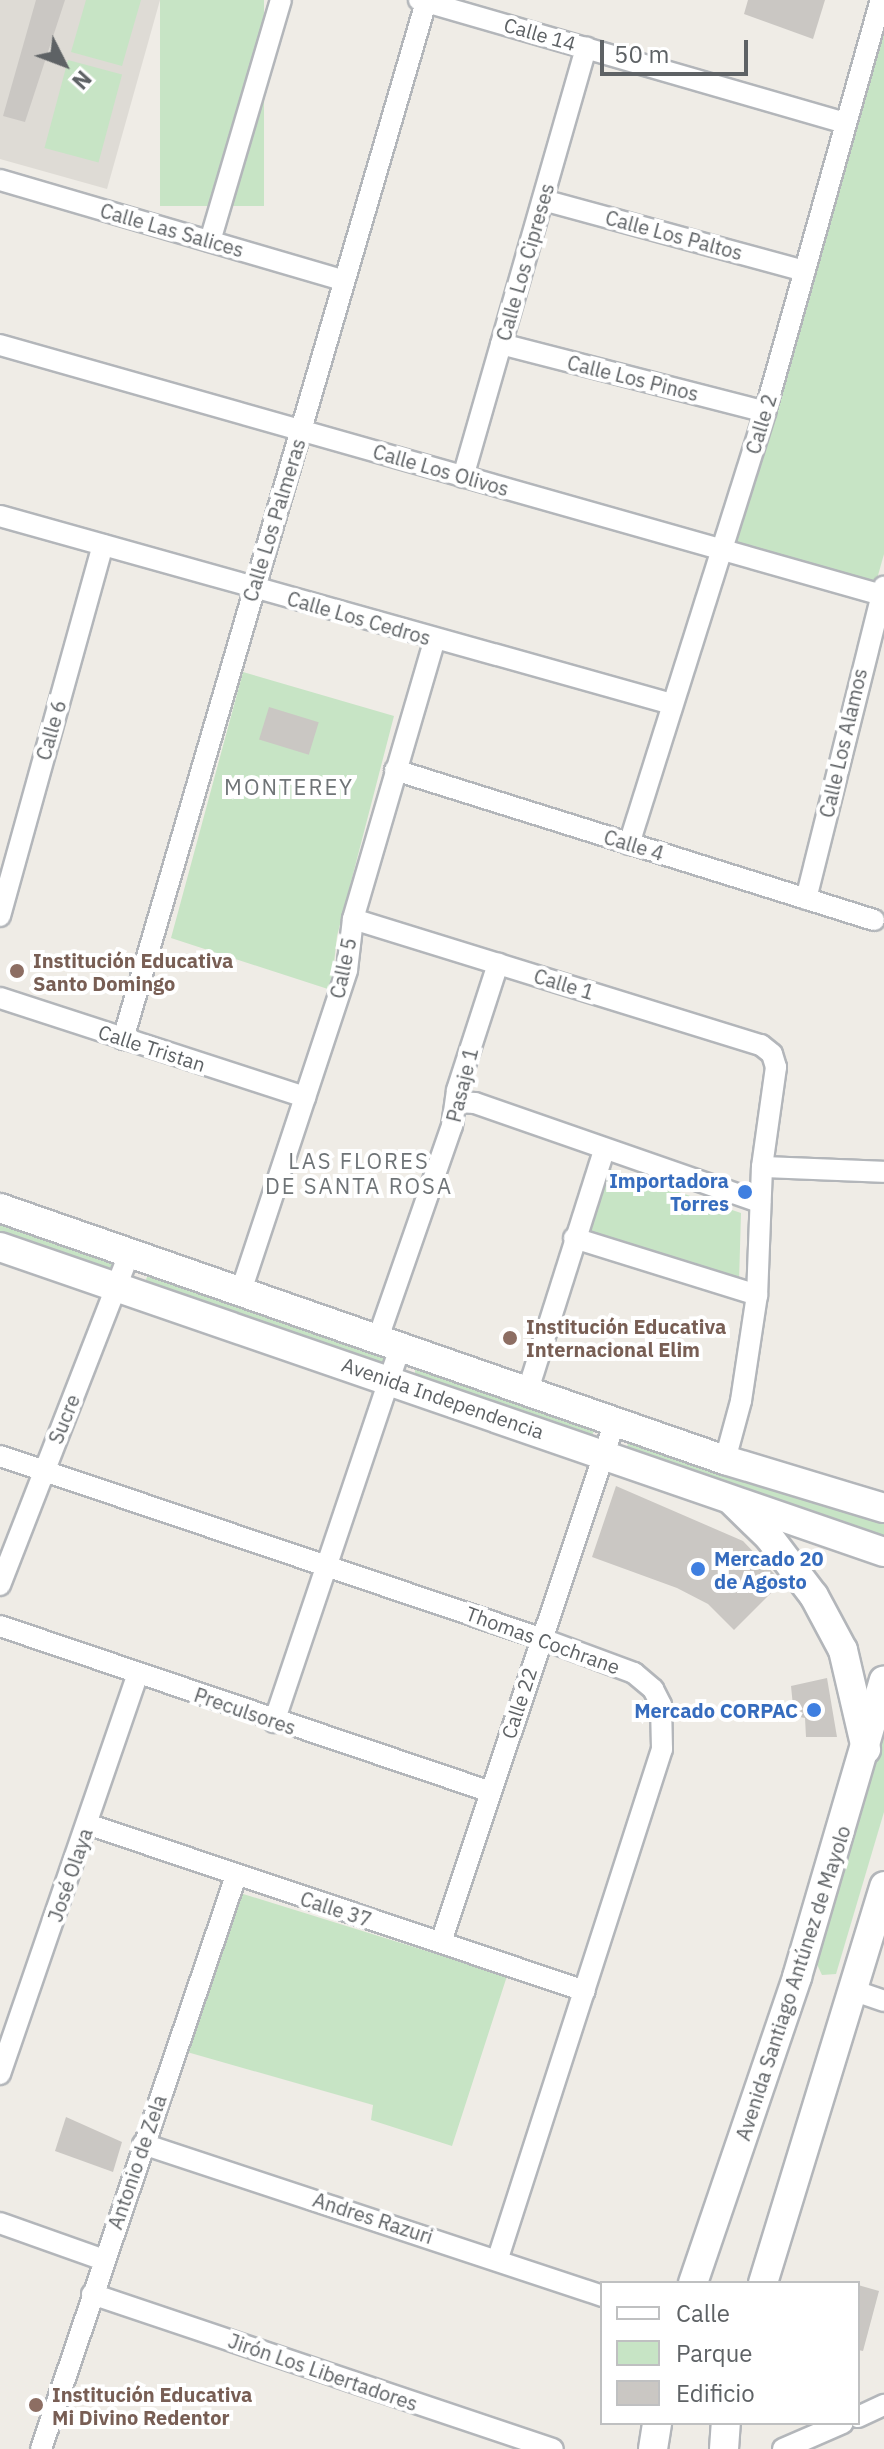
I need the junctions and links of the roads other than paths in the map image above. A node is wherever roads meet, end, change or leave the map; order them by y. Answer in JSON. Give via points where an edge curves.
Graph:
{"nodes":[{"id":1,"x":281,"y":0,"type":"edge"},
{"id":2,"x":881,"y":0,"type":"edge"},
{"id":3,"x":422,"y":1,"type":"edge"},
{"id":4,"x":586,"y":47,"type":"junction"},
{"id":5,"x":846,"y":123,"type":"junction"},
{"id":6,"x":0,"y":180,"type":"edge"},
{"id":7,"x":543,"y":200,"type":"junction"},
{"id":8,"x":210,"y":241,"type":"junction"},
{"id":9,"x":805,"y":271,"type":"junction"},
{"id":10,"x":343,"y":280,"type":"junction"},
{"id":11,"x":501,"y":344,"type":"junction"},
{"id":12,"x":0,"y":345,"type":"edge"},
{"id":13,"x":765,"y":412,"type":"junction"},
{"id":14,"x":301,"y":431,"type":"junction"},
{"id":15,"x":463,"y":477,"type":"junction"},
{"id":16,"x":0,"y":516,"type":"edge"},
{"id":17,"x":103,"y":545,"type":"junction"},
{"id":18,"x":722,"y":551,"type":"junction"},
{"id":19,"x":253,"y":588,"type":"junction"},
{"id":20,"x":883,"y":591,"type":"edge"},
{"id":21,"x":435,"y":639,"type":"junction"},
{"id":22,"x":672,"y":704,"type":"junction"},
{"id":23,"x":395,"y":770,"type":"junction"},
{"id":24,"x":629,"y":844,"type":"junction"},
{"id":25,"x":806,"y":899,"type":"junction"},
{"id":26,"x":0,"y":916,"type":"edge"},
{"id":27,"x":353,"y":919,"type":"junction"},
{"id":28,"x":874,"y":920,"type":"dead end"},
{"id":29,"x":498,"y":964,"type":"junction"},
{"id":30,"x":0,"y":998,"type":"edge"},
{"id":31,"x":123,"y":1039,"type":"junction"},
{"id":32,"x":305,"y":1097,"type":"junction"},
{"id":33,"x":458,"y":1102,"type":"junction"},
{"id":34,"x":604,"y":1150,"type":"junction"},
{"id":35,"x":762,"y":1167,"type":"junction"},
{"id":36,"x":884,"y":1172,"type":"edge"},
{"id":37,"x":760,"y":1202,"type":"junction"},
{"id":38,"x":0,"y":1208,"type":"edge"},
{"id":39,"x":574,"y":1238,"type":"junction"},
{"id":40,"x":0,"y":1247,"type":"edge"},
{"id":41,"x":129,"y":1254,"type":"junction"},
{"id":42,"x":118,"y":1287,"type":"junction"},
{"id":43,"x":240,"y":1294,"type":"junction"},
{"id":44,"x":757,"y":1295,"type":"junction"},
{"id":45,"x":389,"y":1345,"type":"junction"},
{"id":46,"x":389,"y":1380,"type":"junction"},
{"id":47,"x":528,"y":1390,"type":"junction"},
{"id":48,"x":615,"y":1421,"type":"junction"},
{"id":49,"x":605,"y":1452,"type":"junction"},
{"id":50,"x":0,"y":1456,"type":"edge"},
{"id":51,"x":725,"y":1460,"type":"junction"},
{"id":52,"x":42,"y":1471,"type":"junction"},
{"id":53,"x":722,"y":1493,"type":"junction"},
{"id":54,"x":884,"y":1508,"type":"edge"},
{"id":55,"x":884,"y":1552,"type":"edge"},
{"id":56,"x":327,"y":1563,"type":"junction"},
{"id":57,"x":0,"y":1585,"type":"edge"},
{"id":58,"x":0,"y":1626,"type":"edge"},
{"id":59,"x":540,"y":1638,"type":"junction"},
{"id":60,"x":137,"y":1675,"type":"junction"},
{"id":61,"x":884,"y":1680,"type":"edge"},
{"id":62,"x":274,"y":1722,"type":"junction"},
{"id":63,"x":866,"y":1749,"type":"junction"},
{"id":64,"x":491,"y":1792,"type":"junction"},
{"id":65,"x":87,"y":1824,"type":"junction"},
{"id":66,"x":236,"y":1876,"type":"junction"},
{"id":67,"x":884,"y":1886,"type":"edge"},
{"id":68,"x":441,"y":1942,"type":"junction"},
{"id":69,"x":585,"y":1991,"type":"junction"},
{"id":70,"x":855,"y":1991,"type":"junction"},
{"id":71,"x":884,"y":2001,"type":"edge"},
{"id":72,"x":0,"y":2074,"type":"edge"},
{"id":73,"x":143,"y":2144,"type":"junction"},
{"id":74,"x":0,"y":2223,"type":"edge"},
{"id":75,"x":498,"y":2258,"type":"junction"},
{"id":76,"x":104,"y":2260,"type":"junction"},
{"id":77,"x":694,"y":2281,"type":"edge"},
{"id":78,"x":764,"y":2281,"type":"edge"},
{"id":79,"x":92,"y":2294,"type":"junction"},
{"id":80,"x":600,"y":2295,"type":"edge"},
{"id":81,"x":884,"y":2405,"type":"edge"},
{"id":82,"x":860,"y":2416,"type":"edge"},
{"id":83,"x":657,"y":2425,"type":"edge"},
{"id":84,"x":726,"y":2425,"type":"edge"},
{"id":85,"x":838,"y":2425,"type":"edge"},
{"id":86,"x":48,"y":2447,"type":"edge"},
{"id":87,"x":553,"y":2449,"type":"edge"},
{"id":88,"x":653,"y":2449,"type":"edge"},
{"id":89,"x":724,"y":2449,"type":"edge"},
{"id":90,"x":783,"y":2449,"type":"edge"}],
"edges":[{"from":1,"to":8,"type":"street"},
{"from":2,"to":5,"type":"street","name":"Calle 2"},
{"from":3,"to":4,"type":"street","name":"Calle 14"},
{"from":3,"to":10,"type":"street","name":"Calle Los Palmeras"},
{"from":4,"to":5,"type":"street","name":"Calle 14"},
{"from":4,"to":7,"type":"street","name":"Calle Los Cipreses"},
{"from":5,"to":9,"type":"street","name":"Calle 2"},
{"from":6,"to":8,"type":"street","name":"Calle Las Salices"},
{"from":7,"to":9,"type":"street","name":"Calle Los Paltos"},
{"from":7,"to":11,"type":"street","name":"Calle Los Cipreses"},
{"from":8,"to":10,"type":"street","name":"Calle Las Salices"},
{"from":9,"to":13,"type":"street","name":"Calle 2"},
{"from":10,"to":14,"type":"street","name":"Calle Los Palmeras"},
{"from":11,"to":13,"type":"street","name":"Calle Los Pinos"},
{"from":11,"to":15,"type":"street","name":"Calle Los Cipreses"},
{"from":12,"to":14,"type":"street","name":"Calle Los Olivos"},
{"from":13,"to":18,"type":"street","name":"Calle 2"},
{"from":14,"to":15,"type":"street","name":"Calle Los Olivos"},
{"from":14,"to":19,"type":"street","name":"Calle Los Palmeras"},
{"from":15,"to":18,"type":"street","name":"Calle Los Olivos"},
{"from":16,"to":17,"type":"street","name":"Calle Los Cedros"},
{"from":17,"to":19,"type":"street","name":"Calle Los Cedros"},
{"from":17,"to":26,"type":"street","name":"Calle 6"},
{"from":18,"to":20,"type":"street","name":"Calle Los Olivos"},
{"from":18,"to":22,"type":"street","name":"Calle 2"},
{"from":19,"to":21,"type":"street","name":"Calle Los Cedros"},
{"from":19,"to":31,"type":"street","name":"Calle Los Palmeras"},
{"from":20,"to":25,"type":"street","name":"Calle Los Alamos"},
{"from":21,"to":22,"type":"street","name":"Calle Los Cedros"},
{"from":21,"to":23,"type":"street","name":"Calle 5"},
{"from":22,"to":24,"type":"street","name":"Calle 2"},
{"from":23,"to":24,"type":"street","name":"Calle 4"},
{"from":23,"to":27,"type":"street","name":"Calle 5"},
{"from":24,"to":25,"type":"street","name":"Calle 4"},
{"from":25,"to":28,"type":"street","name":"Calle 4"},
{"from":27,"to":29,"type":"street","name":"Calle 1"},
{"from":27,"to":32,"type":"street","name":"Calle 5","via":[[347,970]]},
{"from":29,"to":33,"type":"street","name":"Pasaje 1","via":[[457,1090]]},
{"from":29,"to":35,"type":"street","name":"Calle 1","via":[[761,1045],[772,1054],[776,1067]]},
{"from":30,"to":31,"type":"street","name":"Calle Tristan"},
{"from":31,"to":32,"type":"street","name":"Calle Tristan"},
{"from":32,"to":43,"type":"street","name":"Calle 5"},
{"from":33,"to":34,"type":"street","via":[[475,1103]]},
{"from":33,"to":45,"type":"street","name":"Pasaje 1"},
{"from":34,"to":37,"type":"street"},
{"from":34,"to":39,"type":"street"},
{"from":35,"to":36,"type":"street"},
{"from":35,"to":37,"type":"street"},
{"from":37,"to":44,"type":"street"},
{"from":38,"to":41,"type":"street","name":"Avenida Independencia"},
{"from":39,"to":44,"type":"street"},
{"from":39,"to":47,"type":"street"},
{"from":40,"to":42,"type":"street","name":"Avenida Independencia"},
{"from":41,"to":42,"type":"street","name":"Sucre"},
{"from":41,"to":43,"type":"street","name":"Avenida Independencia"},
{"from":42,"to":46,"type":"street","name":"Avenida Independencia"},
{"from":42,"to":52,"type":"street","name":"Sucre"},
{"from":43,"to":45,"type":"street","name":"Avenida Independencia"},
{"from":44,"to":51,"type":"street","via":[[741,1401]]},
{"from":45,"to":46,"type":"street","name":"Pasaje 1"},
{"from":45,"to":47,"type":"street","name":"Avenida Independencia"},
{"from":46,"to":49,"type":"street","name":"Avenida Independencia"},
{"from":46,"to":56,"type":"street","name":"Pasaje 1"},
{"from":47,"to":48,"type":"street","name":"Avenida Independencia"},
{"from":48,"to":49,"type":"street","name":"Calle 22"},
{"from":48,"to":51,"type":"street","name":"Avenida Independencia"},
{"from":49,"to":53,"type":"street","name":"Avenida Independencia"},
{"from":49,"to":59,"type":"street","name":"Calle 22"},
{"from":50,"to":52,"type":"street","name":"Thomas Cochrane"},
{"from":51,"to":54,"type":"street","name":"Avenida Independencia"},
{"from":52,"to":56,"type":"street","name":"Thomas Cochrane"},
{"from":52,"to":57,"type":"street","name":"Sucre"},
{"from":53,"to":55,"type":"street","name":"Avenida Independencia"},
{"from":53,"to":63,"type":"street","via":[[769,1537],[814,1596],[843,1650]]},
{"from":56,"to":59,"type":"street","name":"Thomas Cochrane"},
{"from":56,"to":62,"type":"street","name":"Pasaje 1"},
{"from":58,"to":60,"type":"street","name":"Preculsores"},
{"from":59,"to":64,"type":"street","name":"Calle 22"},
{"from":59,"to":69,"type":"street","name":"Thomas Cochrane","via":[[634,1673],[653,1689],[661,1705],[662,1749]]},
{"from":60,"to":62,"type":"street","name":"Preculsores"},
{"from":60,"to":65,"type":"street","name":"José Olaya"},
{"from":61,"to":63,"type":"street","name":"Avenida Santiago Antúnez de Mayolo"},
{"from":62,"to":64,"type":"street","name":"Preculsores"},
{"from":63,"to":77,"type":"street","name":"Avenida Santiago Antúnez de Mayolo","via":[[797,1977]]},
{"from":64,"to":68,"type":"street","name":"Calle 22"},
{"from":65,"to":66,"type":"street","name":"Calle 37"},
{"from":65,"to":72,"type":"street","name":"José Olaya"},
{"from":66,"to":68,"type":"street","name":"Calle 37"},
{"from":66,"to":73,"type":"street","name":"Antonio de Zela"},
{"from":67,"to":70,"type":"street"},
{"from":68,"to":69,"type":"street","name":"Calle 37"},
{"from":69,"to":75,"type":"street","name":"Thomas Cochrane"},
{"from":70,"to":71,"type":"street"},
{"from":70,"to":78,"type":"street"},
{"from":73,"to":75,"type":"street","name":"Andres Razuri"},
{"from":73,"to":76,"type":"street","name":"Antonio de Zela"},
{"from":74,"to":76,"type":"street"},
{"from":75,"to":80,"type":"street","name":"Andres Razuri"},
{"from":76,"to":79,"type":"street","name":"Antonio de Zela"},
{"from":79,"to":86,"type":"street","name":"Antonio de Zela"},
{"from":79,"to":87,"type":"street","name":"Jirón Los Libertadores"},
{"from":81,"to":82,"type":"street"},
{"from":83,"to":88,"type":"street"},
{"from":84,"to":89,"type":"street"},
{"from":85,"to":90,"type":"street"}]}
